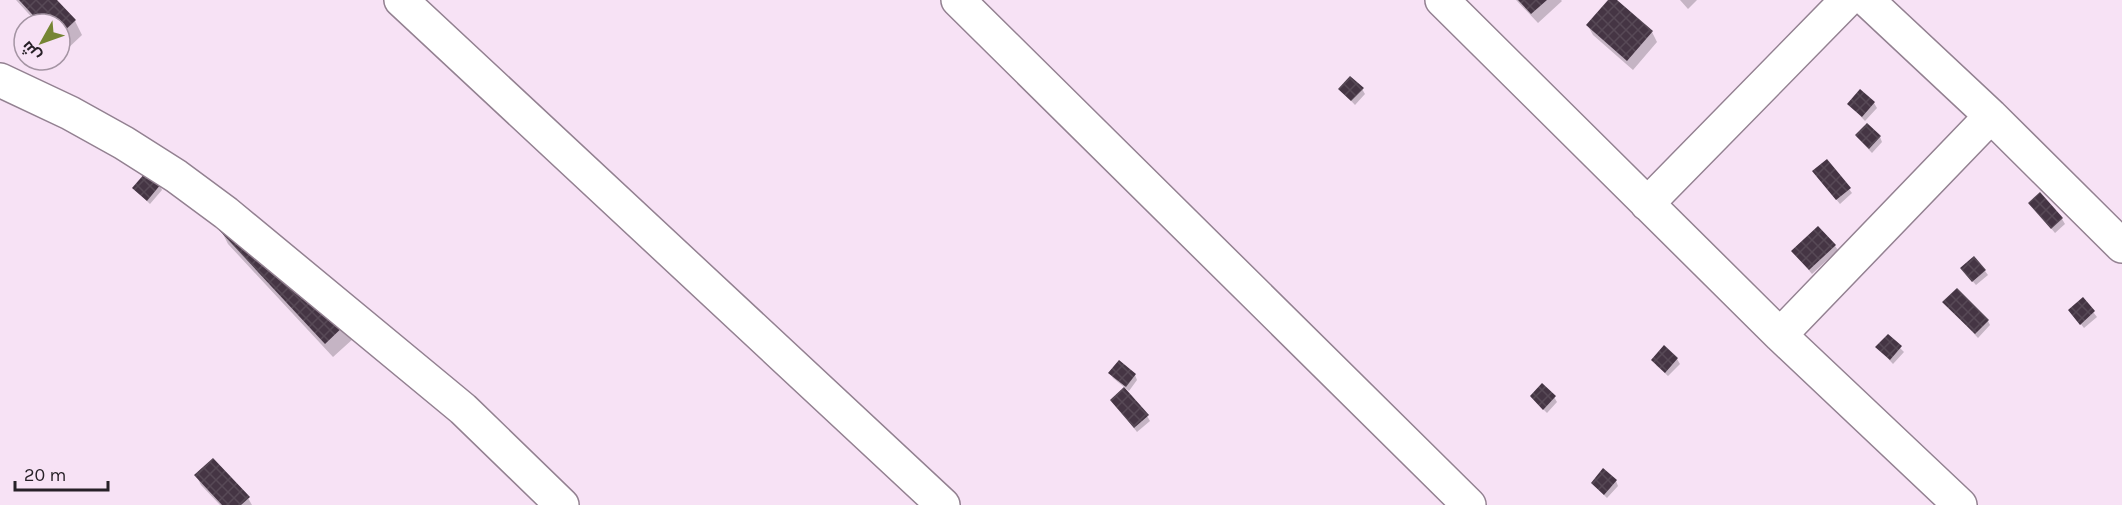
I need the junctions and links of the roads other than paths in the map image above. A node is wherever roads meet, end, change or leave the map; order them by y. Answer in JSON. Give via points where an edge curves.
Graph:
{"nodes":[{"id":1,"x":401,"y":0,"type":"edge"},
{"id":2,"x":958,"y":0,"type":"edge"},
{"id":3,"x":1442,"y":0,"type":"edge"},
{"id":4,"x":1847,"y":0,"type":"edge"},
{"id":5,"x":1868,"y":0,"type":"edge"},
{"id":6,"x":0,"y":80,"type":"edge"},
{"id":7,"x":1990,"y":116,"type":"junction"},
{"id":8,"x":1647,"y":204,"type":"junction"},
{"id":9,"x":2122,"y":246,"type":"edge"},
{"id":10,"x":1780,"y":335,"type":"junction"},
{"id":11,"x":562,"y":505,"type":"edge"},
{"id":12,"x":943,"y":505,"type":"edge"},
{"id":13,"x":1469,"y":505,"type":"edge"},
{"id":14,"x":1960,"y":505,"type":"edge"}],
"edges":[{"from":1,"to":12,"type":"street"},
{"from":2,"to":13,"type":"street"},
{"from":3,"to":8,"type":"street"},
{"from":4,"to":8,"type":"street"},
{"from":5,"to":7,"type":"street"},
{"from":6,"to":11,"type":"street","via":[[124,143],[226,213],[463,409]]},
{"from":7,"to":9,"type":"street"},
{"from":7,"to":10,"type":"street"},
{"from":8,"to":10,"type":"street"},
{"from":10,"to":14,"type":"street"}]}
